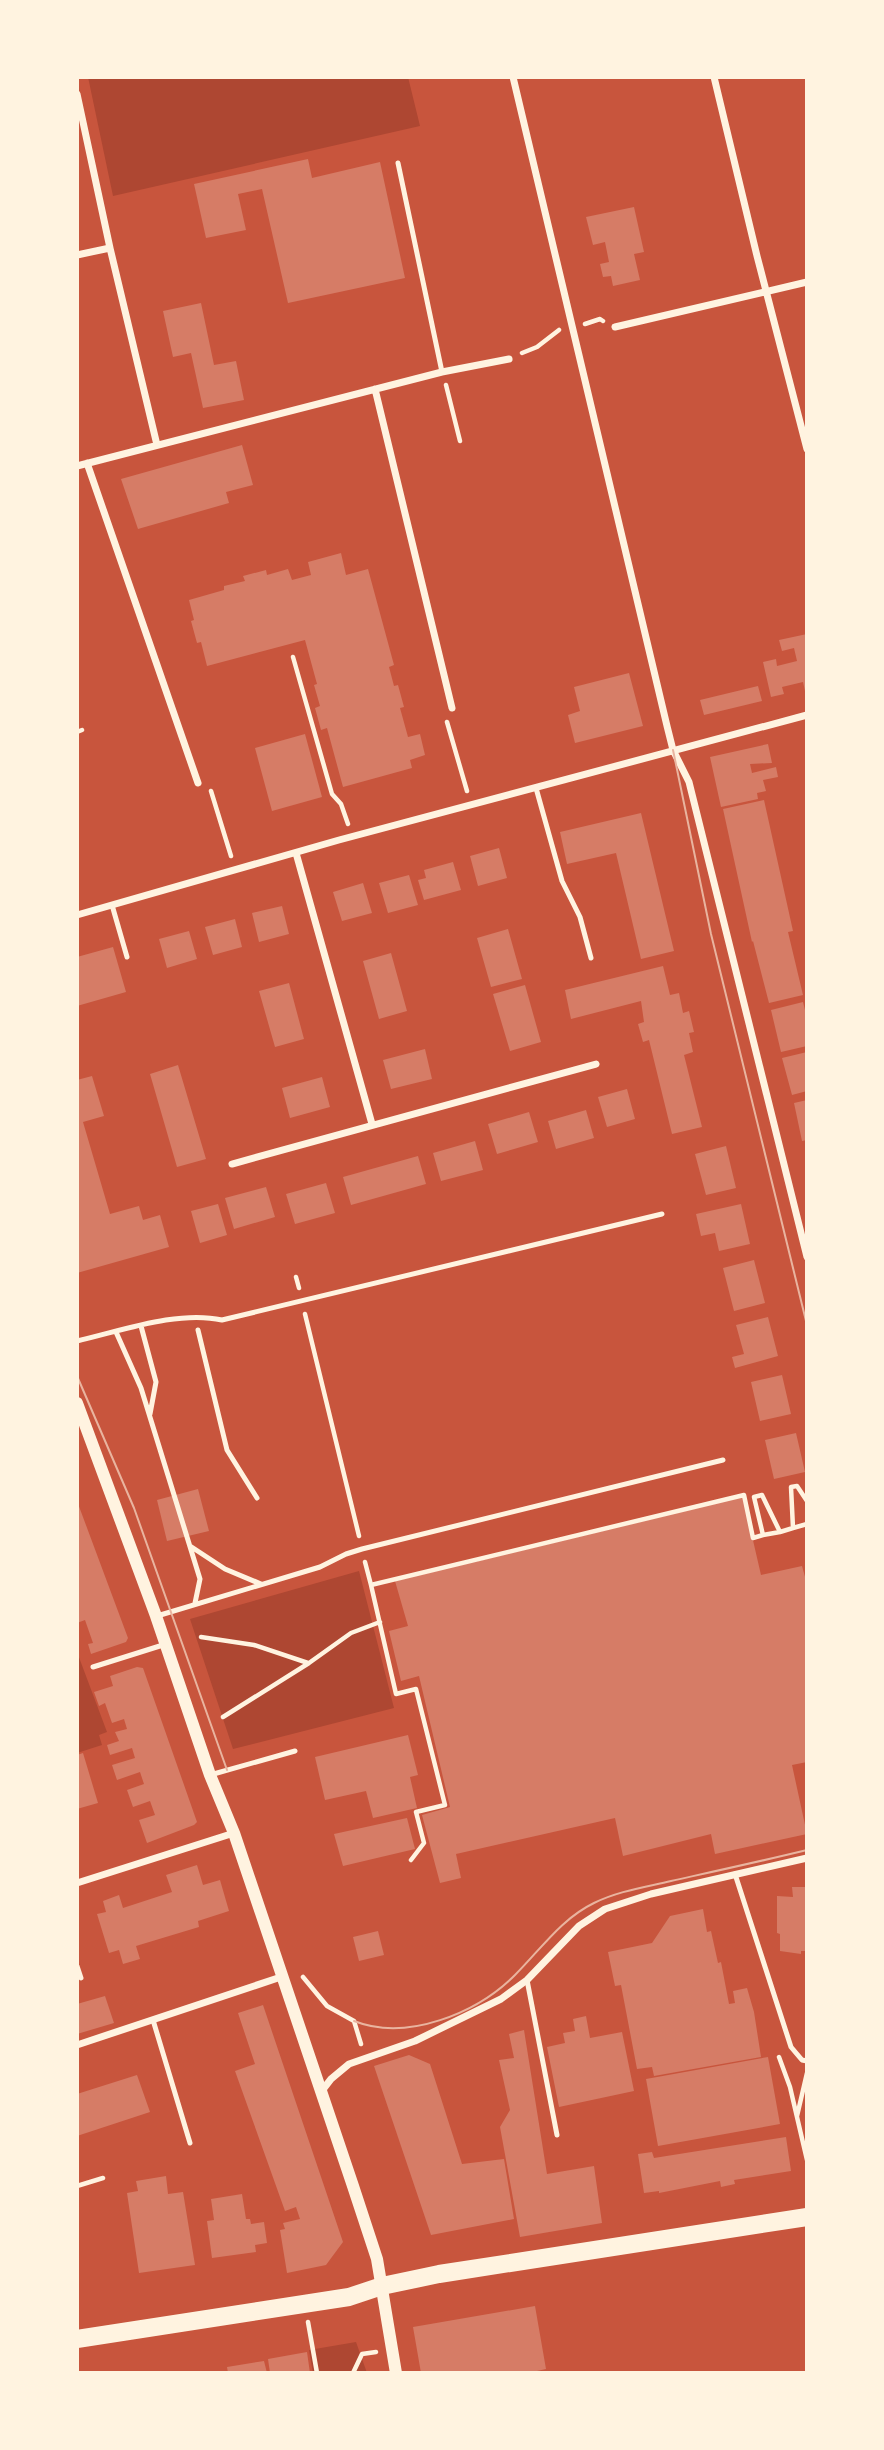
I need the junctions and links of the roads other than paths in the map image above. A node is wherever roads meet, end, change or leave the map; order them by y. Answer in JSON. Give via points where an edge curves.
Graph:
{"nodes":[{"id":1,"x":513,"y":77,"type":"edge"},
{"id":2,"x":715,"y":77,"type":"edge"},
{"id":3,"x":77,"y":96,"type":"edge"},
{"id":4,"x":398,"y":163,"type":"dead end"},
{"id":5,"x":110,"y":248,"type":"junction"},
{"id":6,"x":77,"y":255,"type":"edge"},
{"id":7,"x":807,"y":282,"type":"edge"},
{"id":8,"x":767,"y":291,"type":"junction"},
{"id":9,"x":615,"y":327,"type":"dead end"},
{"id":10,"x":509,"y":359,"type":"dead end"},
{"id":11,"x":442,"y":372,"type":"junction"},
{"id":12,"x":375,"y":389,"type":"junction"},
{"id":13,"x":157,"y":445,"type":"junction"},
{"id":14,"x":807,"y":449,"type":"edge"},
{"id":15,"x":87,"y":463,"type":"junction"},
{"id":16,"x":77,"y":466,"type":"edge"},
{"id":17,"x":452,"y":708,"type":"road end"},
{"id":18,"x":807,"y":715,"type":"edge"},
{"id":19,"x":673,"y":750,"type":"junction"},
{"id":20,"x":198,"y":783,"type":"road end"},
{"id":21,"x":536,"y":788,"type":"junction"},
{"id":22,"x":296,"y":853,"type":"junction"},
{"id":23,"x":112,"y":905,"type":"junction"},
{"id":24,"x":77,"y":915,"type":"edge"},
{"id":25,"x":127,"y":957,"type":"dead end"},
{"id":26,"x":591,"y":958,"type":"dead end"},
{"id":27,"x":596,"y":1064,"type":"dead end"},
{"id":28,"x":372,"y":1124,"type":"junction"},
{"id":29,"x":232,"y":1164,"type":"dead end"},
{"id":30,"x":662,"y":1214,"type":"dead end"},
{"id":31,"x":807,"y":1257,"type":"edge"},
{"id":32,"x":141,"y":1326,"type":"junction"},
{"id":33,"x":198,"y":1330,"type":"dead end"},
{"id":34,"x":116,"y":1332,"type":"junction"},
{"id":35,"x":77,"y":1341,"type":"edge"},
{"id":36,"x":77,"y":1403,"type":"edge"},
{"id":37,"x":150,"y":1417,"type":"junction"},
{"id":38,"x":723,"y":1460,"type":"dead end"},
{"id":39,"x":257,"y":1498,"type":"dead end"},
{"id":40,"x":190,"y":1546,"type":"junction"},
{"id":41,"x":261,"y":1584,"type":"junction"},
{"id":42,"x":195,"y":1603,"type":"junction"},
{"id":43,"x":156,"y":1616,"type":"junction"},
{"id":44,"x":166,"y":1644,"type":"junction"},
{"id":45,"x":93,"y":1667,"type":"dead end"},
{"id":46,"x":295,"y":1751,"type":"dead end"},
{"id":47,"x":210,"y":1775,"type":"junction"},
{"id":48,"x":234,"y":1833,"type":"junction"},
{"id":49,"x":807,"y":1858,"type":"edge"},
{"id":50,"x":735,"y":1874,"type":"junction"},
{"id":51,"x":77,"y":1883,"type":"edge"},
{"id":52,"x":77,"y":1966,"type":"edge"},
{"id":53,"x":282,"y":1977,"type":"junction"},
{"id":54,"x":81,"y":1978,"type":"dead end"},
{"id":55,"x":527,"y":1980,"type":"junction"},
{"id":56,"x":153,"y":2020,"type":"junction"},
{"id":57,"x":77,"y":2045,"type":"edge"},
{"id":58,"x":807,"y":2061,"type":"edge"},
{"id":59,"x":321,"y":2092,"type":"junction"},
{"id":60,"x":557,"y":2135,"type":"dead end"},
{"id":61,"x":190,"y":2143,"type":"dead end"},
{"id":62,"x":807,"y":2217,"type":"edge"},
{"id":63,"x":382,"y":2286,"type":"junction"},
{"id":64,"x":77,"y":2339,"type":"edge"},
{"id":65,"x":396,"y":2373,"type":"edge"}],
"edges":[{"from":1,"to":19,"type":"street"},
{"from":2,"to":8,"type":"street"},
{"from":3,"to":5,"type":"street"},
{"from":4,"to":11,"type":"lane"},
{"from":5,"to":6,"type":"street"},
{"from":5,"to":13,"type":"street"},
{"from":7,"to":8,"type":"street"},
{"from":8,"to":9,"type":"street"},
{"from":8,"to":14,"type":"street"},
{"from":10,"to":11,"type":"street"},
{"from":11,"to":12,"type":"street"},
{"from":12,"to":13,"type":"street"},
{"from":12,"to":17,"type":"street"},
{"from":13,"to":15,"type":"street"},
{"from":15,"to":16,"type":"street"},
{"from":15,"to":20,"type":"street"},
{"from":18,"to":19,"type":"street"},
{"from":19,"to":21,"type":"street"},
{"from":19,"to":31,"type":"street","via":[[690,782]]},
{"from":21,"to":22,"type":"street"},
{"from":21,"to":26,"type":"lane","via":[[562,881],[580,917]]},
{"from":22,"to":23,"type":"street"},
{"from":22,"to":28,"type":"street"},
{"from":23,"to":24,"type":"street"},
{"from":23,"to":25,"type":"lane"},
{"from":27,"to":28,"type":"street"},
{"from":28,"to":29,"type":"street"},
{"from":30,"to":32,"type":"lane","via":[[222,1320],[182,1318]]},
{"from":32,"to":34,"type":"lane"},
{"from":32,"to":37,"type":"lane","via":[[156,1382]]},
{"from":33,"to":39,"type":"lane","via":[[227,1450]]},
{"from":34,"to":35,"type":"lane"},
{"from":34,"to":37,"type":"lane"},
{"from":36,"to":43,"type":"street"},
{"from":37,"to":40,"type":"lane"},
{"from":38,"to":41,"type":"lane","via":[[362,1549]]},
{"from":40,"to":41,"type":"lane","via":[[225,1569]]},
{"from":40,"to":42,"type":"lane","via":[[200,1579]]},
{"from":41,"to":42,"type":"lane"},
{"from":42,"to":43,"type":"lane"},
{"from":43,"to":44,"type":"street"},
{"from":44,"to":45,"type":"lane"},
{"from":44,"to":47,"type":"street"},
{"from":46,"to":47,"type":"lane"},
{"from":47,"to":48,"type":"street"},
{"from":48,"to":51,"type":"street"},
{"from":48,"to":53,"type":"street"},
{"from":49,"to":50,"type":"street"},
{"from":50,"to":55,"type":"street","via":[[606,1909],[579,1926]]},
{"from":50,"to":58,"type":"lane","via":[[792,2048]]},
{"from":52,"to":54,"type":"lane"},
{"from":53,"to":56,"type":"street"},
{"from":53,"to":59,"type":"street"},
{"from":55,"to":59,"type":"street","via":[[466,2017],[349,2064]]},
{"from":55,"to":60,"type":"lane"},
{"from":56,"to":57,"type":"street"},
{"from":56,"to":61,"type":"lane"},
{"from":59,"to":63,"type":"street"},
{"from":62,"to":63,"type":"main road"},
{"from":63,"to":64,"type":"main road","via":[[349,2297]]},
{"from":63,"to":65,"type":"street"}]}
